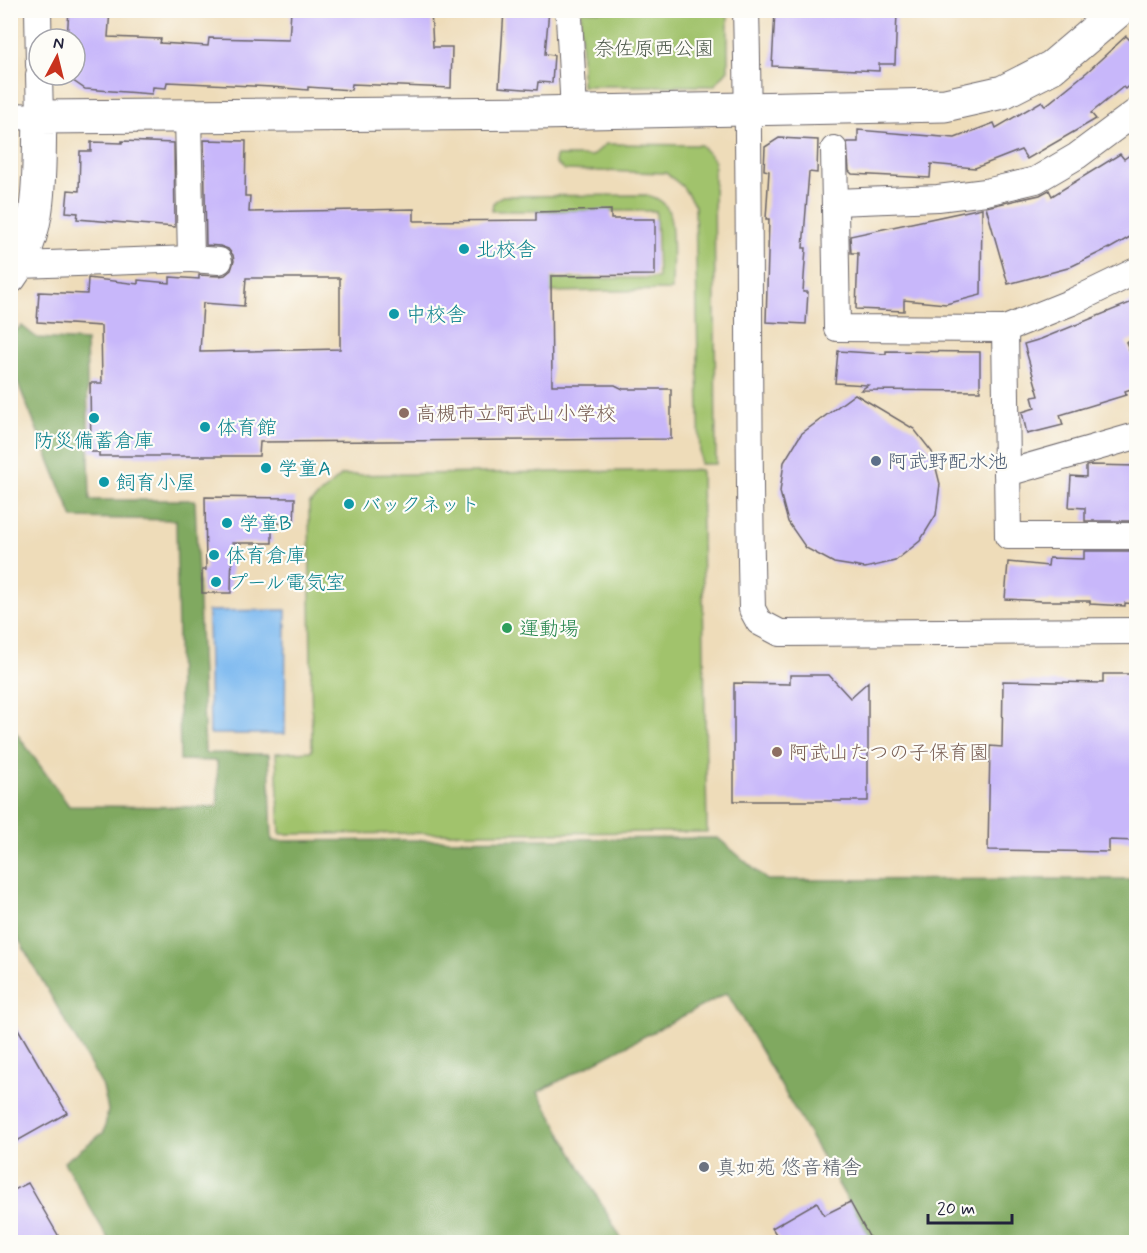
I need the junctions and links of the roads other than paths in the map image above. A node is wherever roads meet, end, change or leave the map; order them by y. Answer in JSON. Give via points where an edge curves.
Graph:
{"nodes":[{"id":1,"x":38,"y":10,"type":"edge"},
{"id":2,"x":567,"y":10,"type":"edge"},
{"id":3,"x":746,"y":10,"type":"edge"},
{"id":4,"x":1119,"y":10,"type":"edge"},
{"id":5,"x":38,"y":27,"type":"edge"},
{"id":6,"x":35,"y":87,"type":"edge"},
{"id":7,"x":748,"y":110,"type":"junction"},
{"id":8,"x":574,"y":112,"type":"junction"},
{"id":9,"x":1137,"y":112,"type":"edge"},
{"id":10,"x":188,"y":116,"type":"junction"},
{"id":11,"x":25,"y":117,"type":"edge"},
{"id":12,"x":834,"y":149,"type":"dead end"},
{"id":13,"x":836,"y":202,"type":"junction"},
{"id":14,"x":191,"y":259,"type":"junction"},
{"id":15,"x":219,"y":261,"type":"dead end"},
{"id":16,"x":15,"y":271,"type":"edge"},
{"id":17,"x":1137,"y":271,"type":"edge"},
{"id":18,"x":1005,"y":329,"type":"junction"},
{"id":19,"x":1137,"y":436,"type":"edge"},
{"id":20,"x":1007,"y":472,"type":"junction"},
{"id":21,"x":1137,"y":536,"type":"edge"},
{"id":22,"x":1137,"y":631,"type":"edge"}],
"edges":[{"from":1,"to":5,"type":"street"},
{"from":2,"to":8,"type":"street"},
{"from":3,"to":7,"type":"street"},
{"from":4,"to":7,"type":"street","via":[[1052,67],[1003,92],[945,105]]},
{"from":6,"to":11,"type":"street"},
{"from":7,"to":8,"type":"street"},
{"from":7,"to":22,"type":"street","via":[[750,517],[752,609],[759,622],[780,633]]},
{"from":8,"to":10,"type":"street"},
{"from":9,"to":13,"type":"street","via":[[1036,180],[938,198]]},
{"from":10,"to":11,"type":"street"},
{"from":10,"to":14,"type":"street"},
{"from":11,"to":16,"type":"street","via":[[35,225]]},
{"from":12,"to":13,"type":"street"},
{"from":13,"to":18,"type":"street","via":[[837,328]]},
{"from":14,"to":15,"type":"street"},
{"from":14,"to":16,"type":"street"},
{"from":17,"to":18,"type":"street"},
{"from":18,"to":20,"type":"street"},
{"from":19,"to":20,"type":"street"},
{"from":20,"to":21,"type":"street","via":[[1008,536]]}]}
